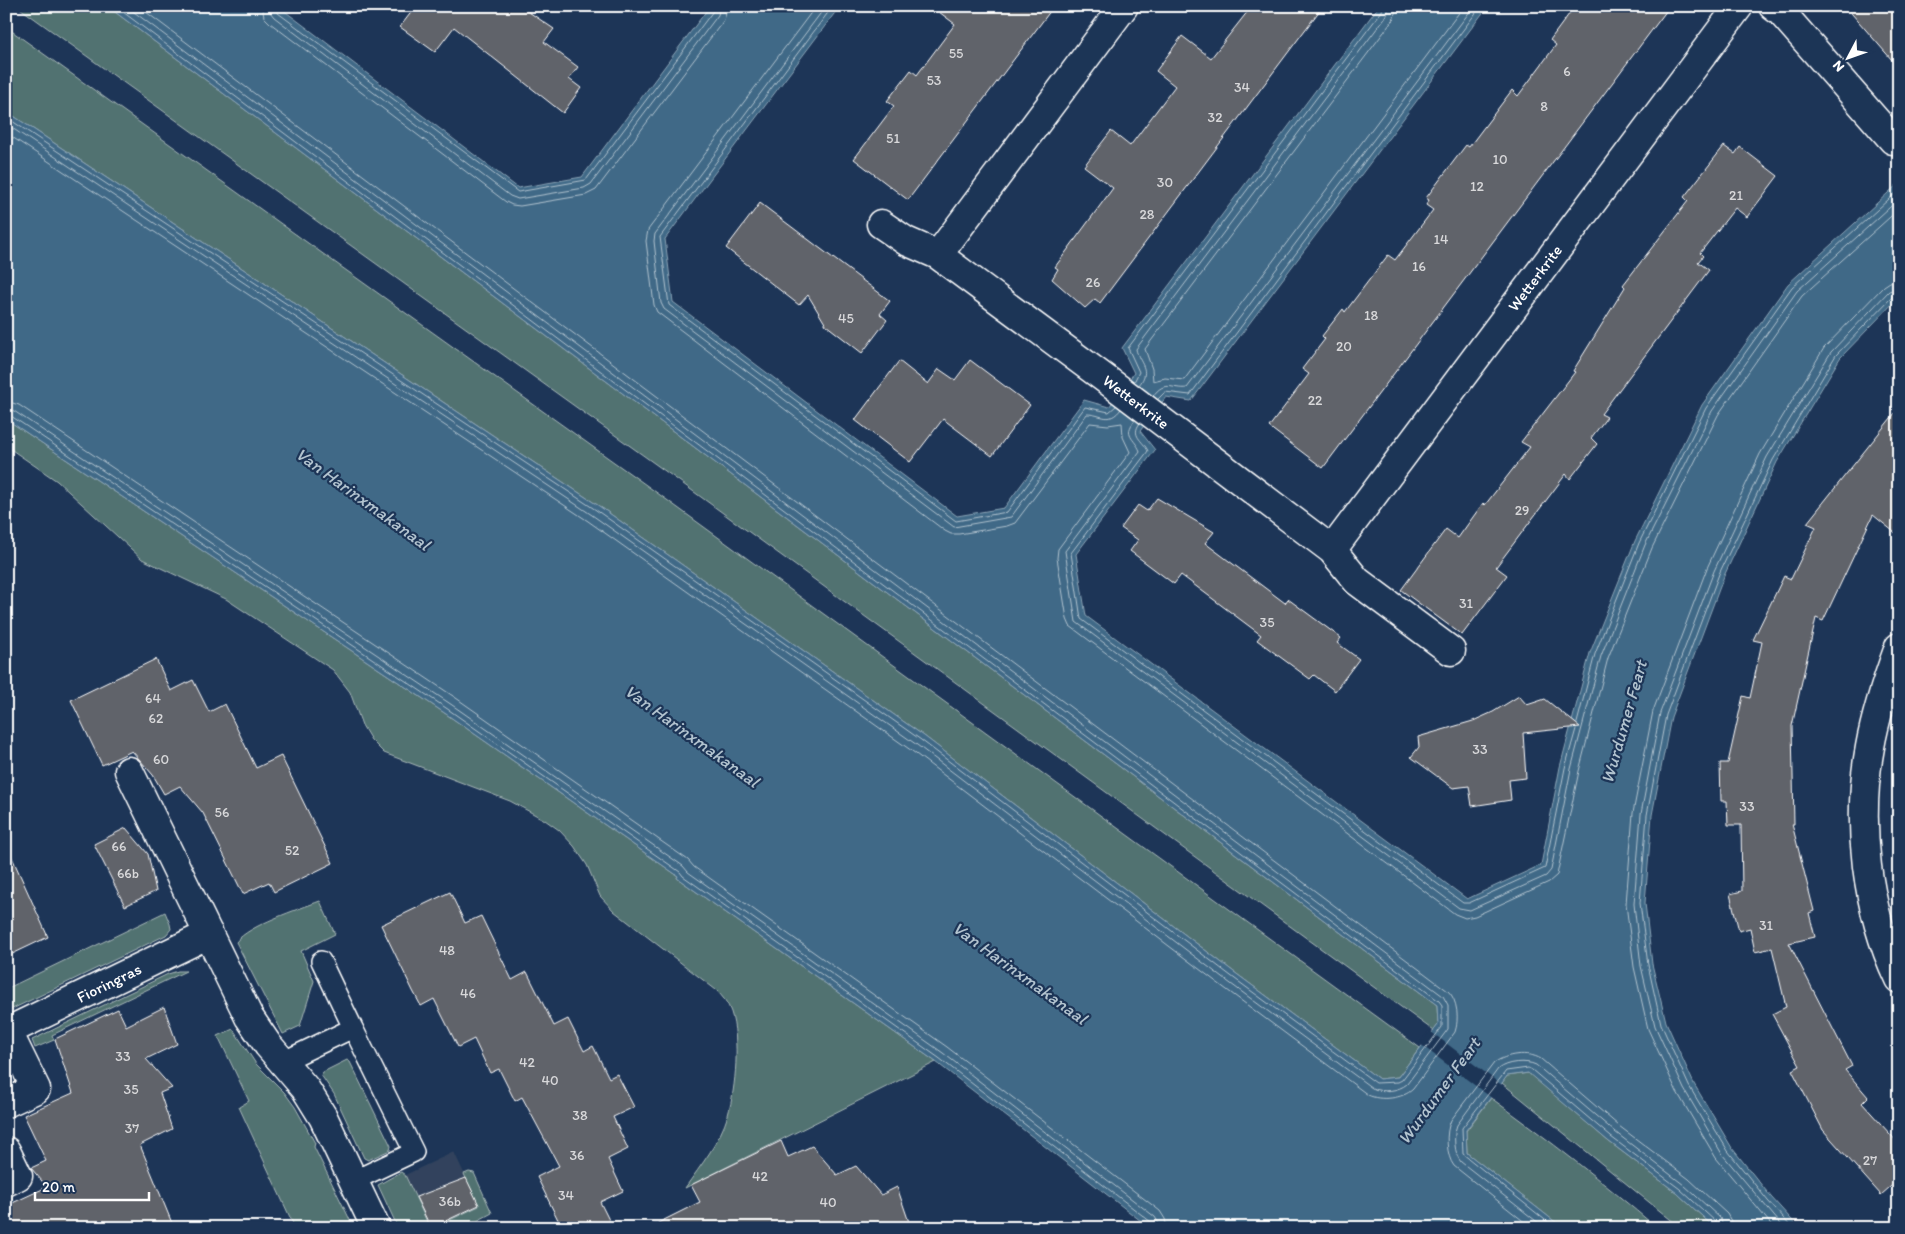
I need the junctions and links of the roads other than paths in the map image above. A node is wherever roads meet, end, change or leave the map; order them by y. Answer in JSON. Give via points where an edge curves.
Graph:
{"nodes":[{"id":1,"x":1124,"y":6,"type":"edge"},
{"id":2,"x":1738,"y":6,"type":"edge"},
{"id":3,"x":1773,"y":6,"type":"edge"},
{"id":4,"x":1893,"y":140,"type":"dead end"},
{"id":5,"x":881,"y":224,"type":"dead end"},
{"id":6,"x":938,"y":255,"type":"junction"},
{"id":7,"x":1332,"y":550,"type":"junction"},
{"id":8,"x":1899,"y":648,"type":"edge"},
{"id":9,"x":1451,"y":651,"type":"dead end"},
{"id":10,"x":129,"y":771,"type":"dead end"},
{"id":11,"x":209,"y":934,"type":"junction"},
{"id":12,"x":321,"y":961,"type":"dead end"},
{"id":13,"x":1899,"y":979,"type":"edge"},
{"id":14,"x":353,"y":1028,"type":"junction"},
{"id":15,"x":7,"y":1032,"type":"edge"},
{"id":16,"x":282,"y":1062,"type":"junction"},
{"id":17,"x":6,"y":1103,"type":"edge"},
{"id":18,"x":6,"y":1151,"type":"edge"},
{"id":19,"x":353,"y":1180,"type":"junction"},
{"id":20,"x":6,"y":1182,"type":"edge"},
{"id":21,"x":376,"y":1228,"type":"edge"}],
"edges":[{"from":1,"to":6,"type":"street"},
{"from":2,"to":7,"type":"street","name":"Wetterkrite"},
{"from":3,"to":4,"type":"street"},
{"from":5,"to":6,"type":"street","name":"Wetterkrite","via":[[906,241]]},
{"from":6,"to":7,"type":"street","name":"Wetterkrite"},
{"from":7,"to":9,"type":"street","name":"Wetterkrite","via":[[1357,581]]},
{"from":8,"to":13,"type":"street","via":[[1887,679],[1870,748],[1865,821],[1873,903]]},
{"from":10,"to":11,"type":"street"},
{"from":11,"to":15,"type":"street","name":"Fioringras"},
{"from":11,"to":16,"type":"street","via":[[252,1022]]},
{"from":12,"to":14,"type":"lane"},
{"from":14,"to":16,"type":"lane"},
{"from":14,"to":19,"type":"lane","via":[[414,1152]]},
{"from":15,"to":17,"type":"street","name":"Fioringras","via":[[36,1089]]},
{"from":16,"to":19,"type":"street","via":[[305,1088],[323,1117]]},
{"from":18,"to":20,"type":"street","via":[[18,1176]]},
{"from":19,"to":21,"type":"street"}]}
